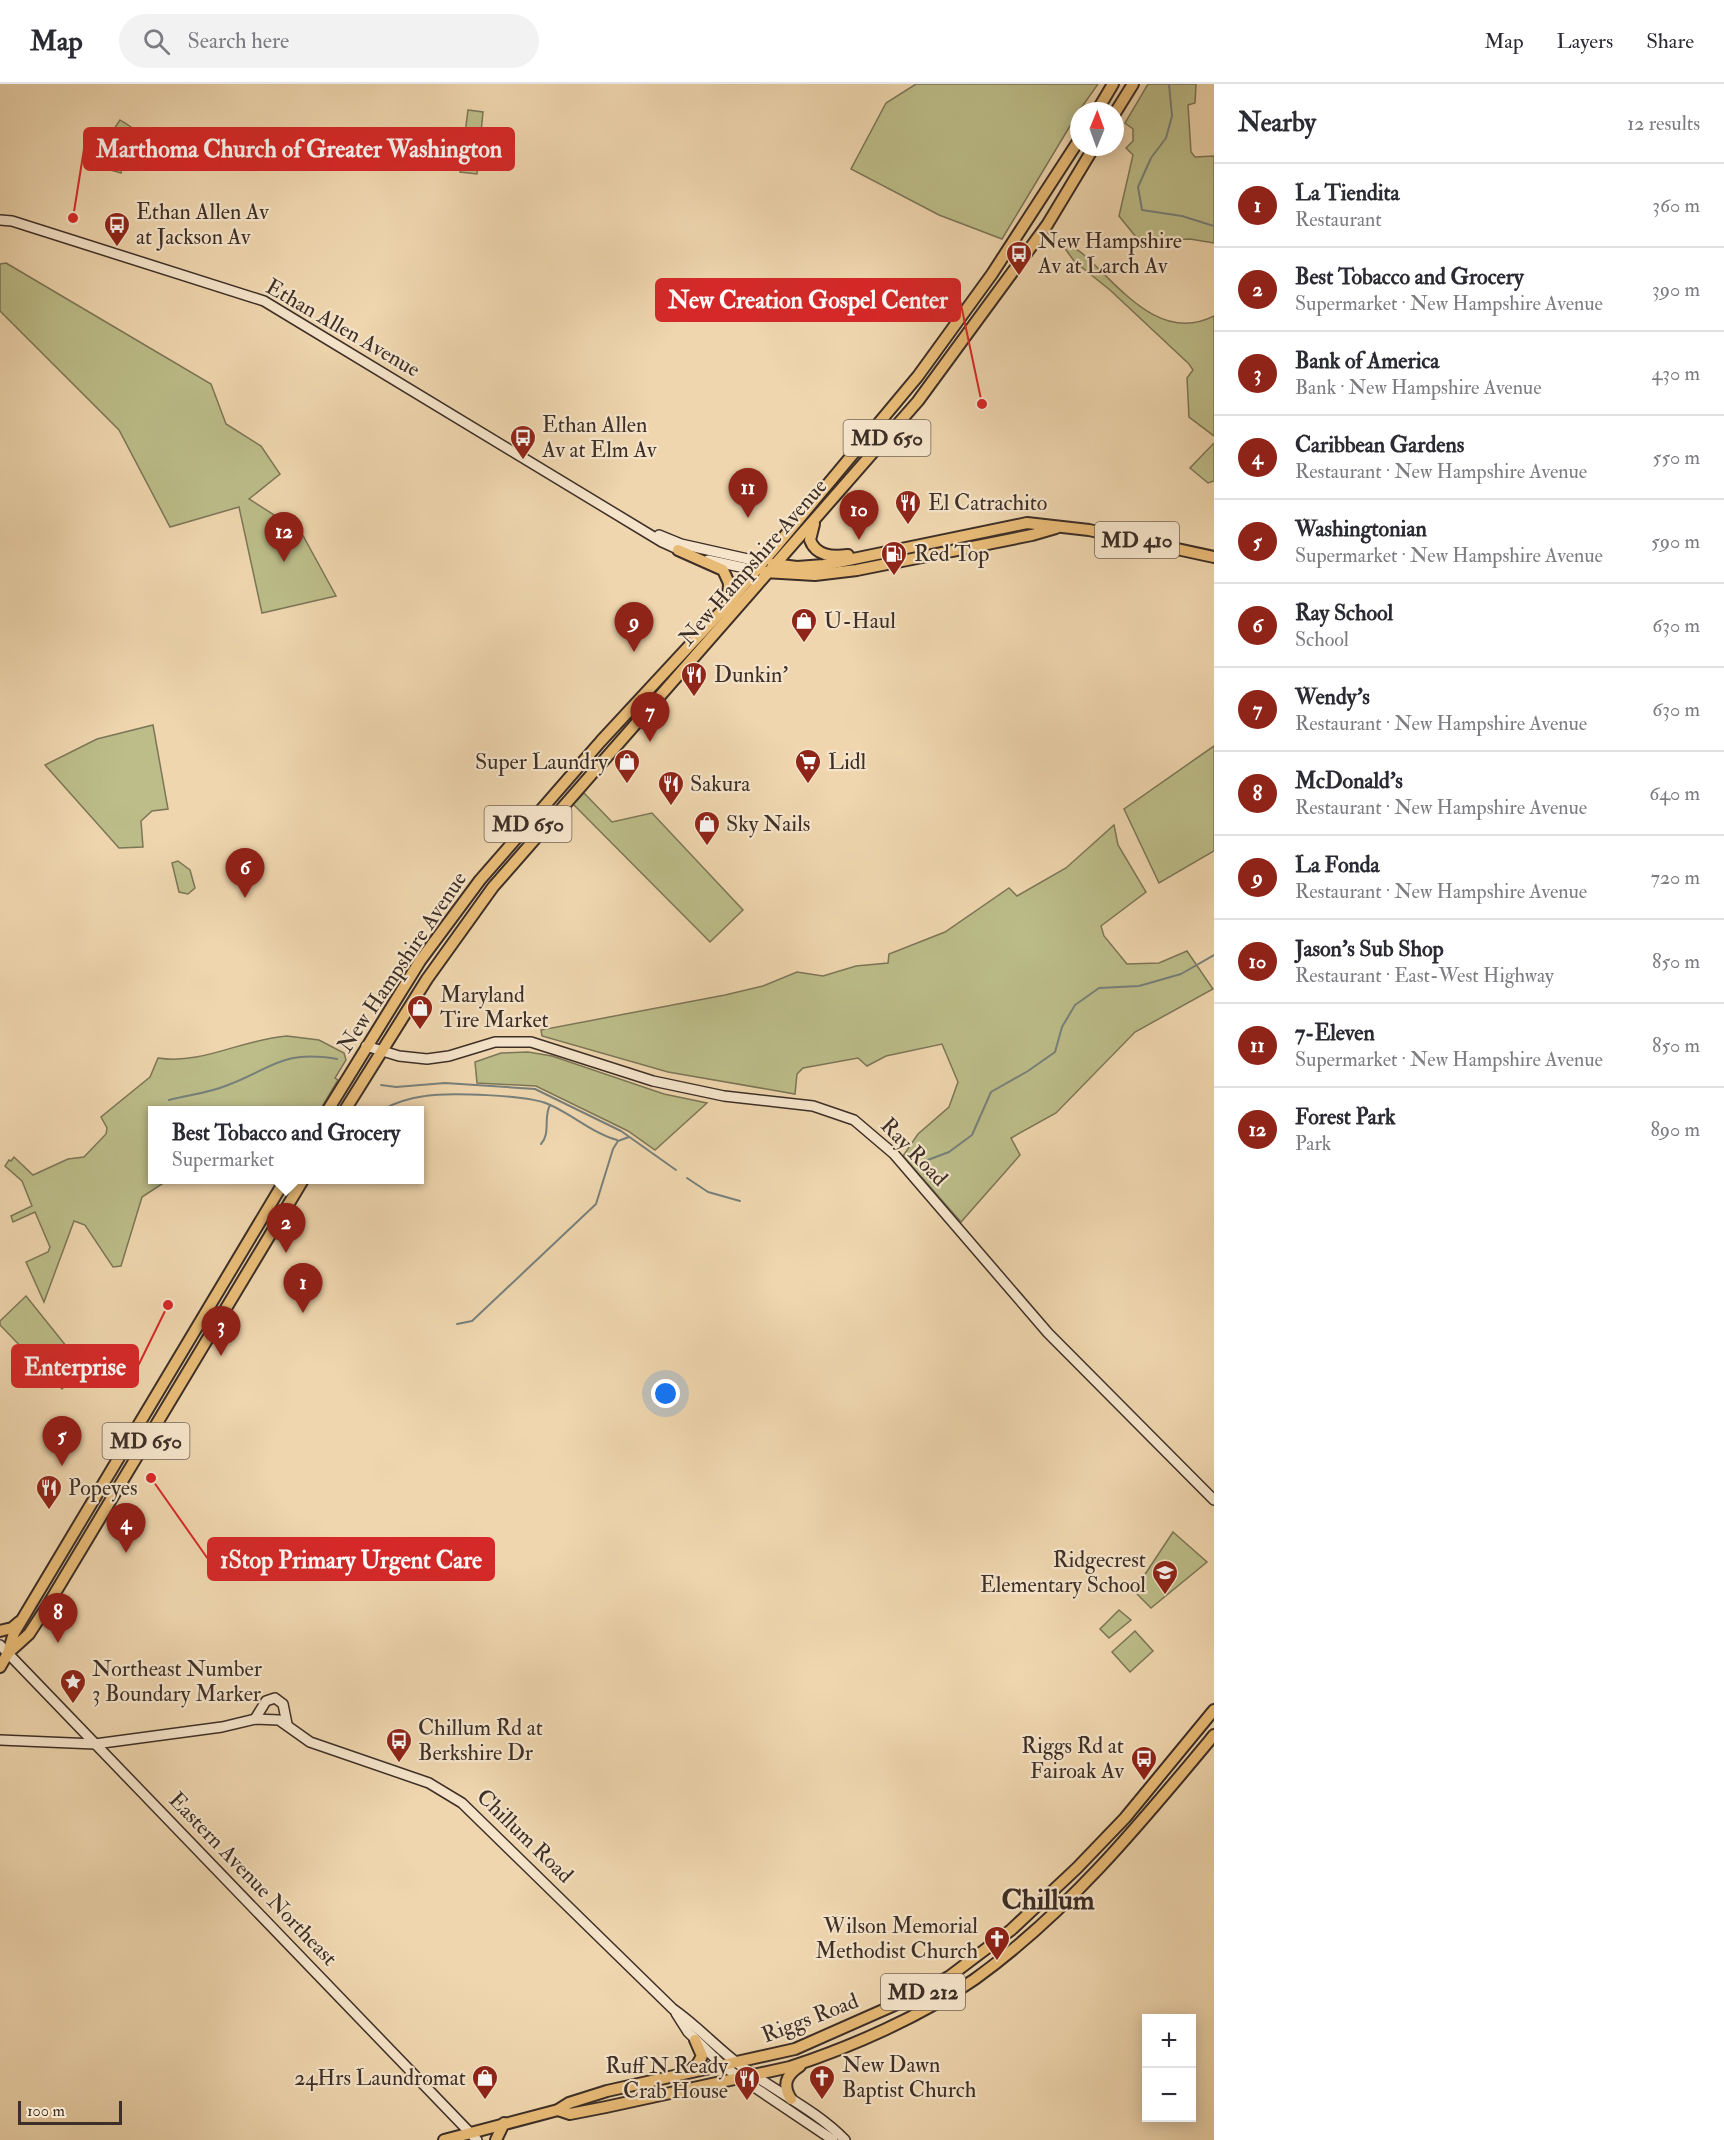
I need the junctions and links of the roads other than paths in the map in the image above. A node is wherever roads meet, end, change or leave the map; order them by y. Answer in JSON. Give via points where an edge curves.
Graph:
{"nodes":[{"id":1,"x":1113,"y":84,"type":"edge"},
{"id":2,"x":1133,"y":84,"type":"edge"},
{"id":3,"x":1102,"y":102,"type":"edge"},
{"id":4,"x":1122,"y":102,"type":"edge"},
{"id":5,"x":1070,"y":154,"type":"edge"},
{"id":6,"x":1089,"y":156,"type":"edge"},
{"id":7,"x":0,"y":220,"type":"edge"},
{"id":8,"x":817,"y":518,"type":"junction"},
{"id":9,"x":640,"y":527,"type":"junction"},
{"id":10,"x":1059,"y":527,"type":"junction"},
{"id":11,"x":678,"y":550,"type":"junction"},
{"id":12,"x":872,"y":556,"type":"junction"},
{"id":13,"x":1214,"y":557,"type":"edge"},
{"id":14,"x":757,"y":566,"type":"junction"},
{"id":15,"x":773,"y":568,"type":"junction"},
{"id":16,"x":728,"y":604,"type":"junction"},
{"id":17,"x":366,"y":1046,"type":"junction"},
{"id":18,"x":380,"y":1052,"type":"junction"},
{"id":19,"x":330,"y":1106,"type":"edge"},
{"id":20,"x":347,"y":1106,"type":"edge"},
{"id":21,"x":282,"y":1184,"type":"edge"},
{"id":22,"x":300,"y":1184,"type":"edge"},
{"id":23,"x":1214,"y":1500,"type":"edge"},
{"id":24,"x":21,"y":1620,"type":"junction"},
{"id":25,"x":0,"y":1631,"type":"edge"},
{"id":26,"x":18,"y":1637,"type":"junction"},
{"id":27,"x":4,"y":1649,"type":"edge"},
{"id":28,"x":0,"y":1667,"type":"edge"},
{"id":29,"x":263,"y":1709,"type":"junction"},
{"id":30,"x":1214,"y":1710,"type":"edge"},
{"id":31,"x":283,"y":1713,"type":"junction"},
{"id":32,"x":255,"y":1719,"type":"junction"},
{"id":33,"x":272,"y":1719,"type":"junction"},
{"id":34,"x":287,"y":1724,"type":"junction"},
{"id":35,"x":1214,"y":1735,"type":"edge"},
{"id":36,"x":0,"y":1740,"type":"edge"},
{"id":37,"x":95,"y":1744,"type":"junction"},
{"id":38,"x":673,"y":2009,"type":"junction"},
{"id":39,"x":695,"y":2040,"type":"junction"},
{"id":40,"x":810,"y":2060,"type":"junction"},
{"id":41,"x":737,"y":2063,"type":"junction"},
{"id":42,"x":723,"y":2066,"type":"junction"},
{"id":43,"x":681,"y":2074,"type":"junction"},
{"id":44,"x":756,"y":2075,"type":"junction"},
{"id":45,"x":740,"y":2078,"type":"junction"},
{"id":46,"x":791,"y":2099,"type":"junction"},
{"id":47,"x":558,"y":2110,"type":"junction"},
{"id":48,"x":504,"y":2123,"type":"junction"},
{"id":49,"x":473,"y":2136,"type":"edge"},
{"id":50,"x":444,"y":2140,"type":"edge"},
{"id":51,"x":496,"y":2140,"type":"edge"},
{"id":52,"x":833,"y":2140,"type":"edge"},
{"id":53,"x":845,"y":2140,"type":"edge"}],
"edges":[{"from":1,"to":3,"type":"main road"},
{"from":2,"to":4,"type":"main road"},
{"from":5,"to":14,"type":"main road","name":"New Hampshire Avenue","number":"MD 650","via":[[981,290],[918,376]]},
{"from":6,"to":8,"type":"main road","name":"New Hampshire Avenue","number":"MD 650","via":[[1047,225],[946,367]]},
{"from":7,"to":9,"type":"street","name":"Ethan Allen Avenue","number":"MD 410","via":[[264,301]]},
{"from":8,"to":12,"type":"main road","via":[[810,540],[818,553]]},
{"from":8,"to":15,"type":"main road","name":"New Hampshire Avenue","number":"MD 650"},
{"from":9,"to":11,"type":"street","name":"Ethan Allen Avenue","number":"MD 410"},
{"from":9,"to":14,"type":"street","name":"Ethan Allen Avenue","number":"MD 410","via":[[681,544]]},
{"from":10,"to":12,"type":"main road","number":"MD 410","via":[[1017,524]]},
{"from":10,"to":13,"type":"main road","number":"MD 410","via":[[1098,531]]},
{"from":10,"to":15,"type":"main road","number":"MD 410","via":[[856,570],[815,574]]},
{"from":11,"to":14,"type":"street","name":"Ethan Allen Avenue","number":"MD 410"},
{"from":11,"to":16,"type":"main road","via":[[723,570],[729,583]]},
{"from":12,"to":15,"type":"main road","number":"MD 410","via":[[824,565]]},
{"from":14,"to":15,"type":"main road","number":"MD 410"},
{"from":14,"to":16,"type":"main road","name":"New Hampshire Avenue","number":"MD 650"},
{"from":15,"to":18,"type":"main road","name":"New Hampshire Avenue","number":"MD 650","via":[[494,887]]},
{"from":16,"to":17,"type":"main road","name":"New Hampshire Avenue","number":"MD 650","via":[[480,880],[420,961]]},
{"from":17,"to":18,"type":"street","name":"Ray Road"},
{"from":17,"to":19,"type":"main road","name":"New Hampshire Avenue","number":"MD 650"},
{"from":18,"to":20,"type":"main road","name":"New Hampshire Avenue","number":"MD 650"},
{"from":18,"to":23,"type":"street","name":"Ray Road","via":[[427,1059],[495,1042],[531,1042],[653,1081],[724,1096],[813,1106],[854,1120],[894,1154],[1048,1333]]},
{"from":21,"to":24,"type":"main road","number":"MD 650"},
{"from":22,"to":26,"type":"main road","number":"MD 650","via":[[53,1597]]},
{"from":24,"to":25,"type":"main road"},
{"from":24,"to":26,"type":"main road","number":"MD 650"},
{"from":26,"to":27,"type":"main road","number":"MD 650"},
{"from":27,"to":28,"type":"main road"},
{"from":27,"to":37,"type":"street","name":"Eastern Avenue Northeast"},
{"from":29,"to":31,"type":"street","via":[[266,1701],[275,1698],[283,1704]]},
{"from":29,"to":32,"type":"street"},
{"from":29,"to":33,"type":"street"},
{"from":30,"to":41,"type":"main road","name":"Riggs Road","number":"MD 212","via":[[1112,1833],[1026,1917],[980,1955],[915,1996],[823,2038]]},
{"from":31,"to":33,"type":"street"},
{"from":31,"to":34,"type":"street"},
{"from":32,"to":33,"type":"street","name":"Chillum Road"},
{"from":32,"to":37,"type":"street","name":"Chillum Road"},
{"from":33,"to":34,"type":"street","name":"Chillum Road"},
{"from":34,"to":38,"type":"street","name":"Chillum Road","via":[[310,1742],[429,1783],[462,1803]]},
{"from":35,"to":40,"type":"main road","name":"Riggs Road","number":"MD 212","via":[[1111,1856],[1006,1955],[937,2002]]},
{"from":36,"to":37,"type":"street","name":"Chillum Road"},
{"from":37,"to":49,"type":"street","name":"Eastern Avenue Northeast"},
{"from":38,"to":39,"type":"street","name":"Chillum Road"},
{"from":38,"to":41,"type":"street","name":"Chillum Road"},
{"from":39,"to":42,"type":"street","name":"Chillum Road"},
{"from":39,"to":43,"type":"main road","via":[[702,2056],[693,2068]]},
{"from":40,"to":44,"type":"main road","name":"Riggs Road","number":"MD 212"},
{"from":40,"to":46,"type":"main road","via":[[788,2076],[785,2090]]},
{"from":41,"to":42,"type":"main road","name":"Riggs Road","number":"MD 212"},
{"from":41,"to":44,"type":"street","name":"Chillum Road"},
{"from":42,"to":43,"type":"main road","name":"Riggs Road","number":"MD 212"},
{"from":42,"to":45,"type":"street","name":"Chillum Road"},
{"from":43,"to":47,"type":"main road","name":"Riggs Road","number":"MD 212","via":[[607,2091]]},
{"from":44,"to":45,"type":"main road","name":"Riggs Road","number":"MD 212"},
{"from":44,"to":46,"type":"street","name":"Chillum Road"},
{"from":45,"to":47,"type":"main road","name":"Riggs Road","number":"MD 212","via":[[606,2108],[570,2114]]},
{"from":45,"to":52,"type":"street","name":"Chillum Road"},
{"from":46,"to":53,"type":"street","name":"Chillum Road"},
{"from":47,"to":48,"type":"main road","name":"Riggs Road","number":"MD 212"},
{"from":48,"to":49,"type":"main road","name":"Riggs Road","number":"MD 212"},
{"from":48,"to":51,"type":"main road"},
{"from":49,"to":50,"type":"main road","name":"Riggs Road"}]}
